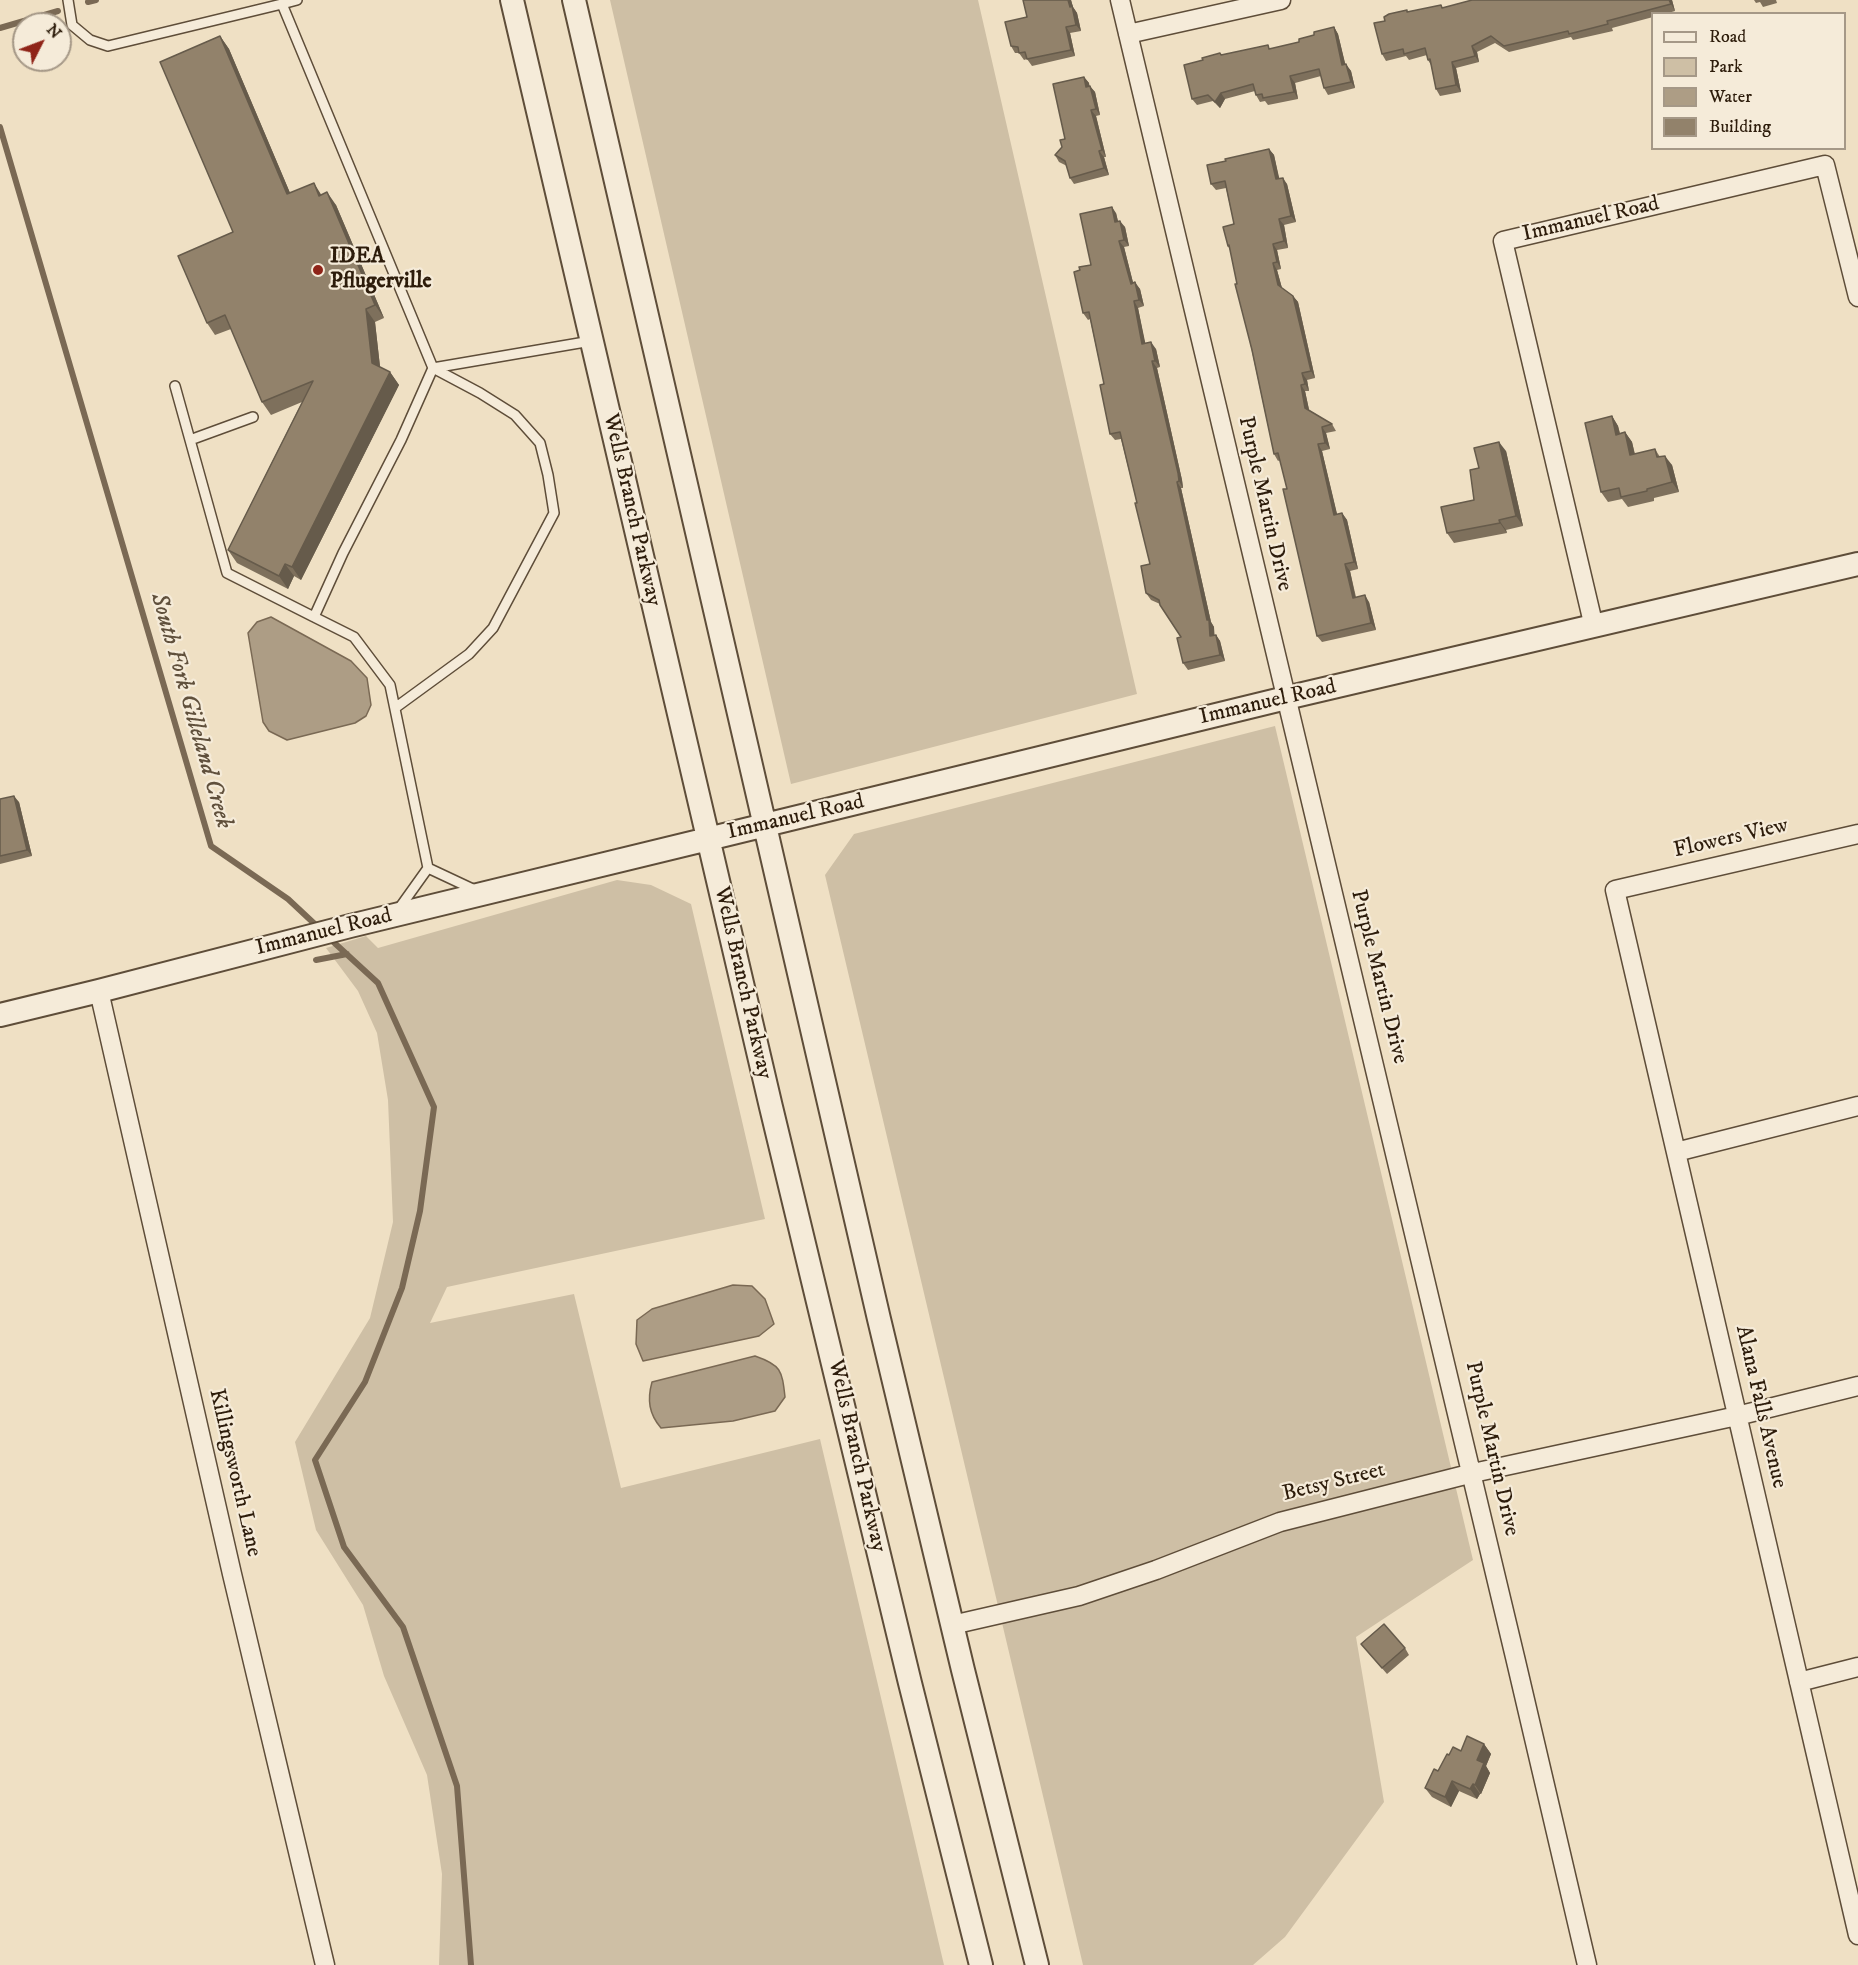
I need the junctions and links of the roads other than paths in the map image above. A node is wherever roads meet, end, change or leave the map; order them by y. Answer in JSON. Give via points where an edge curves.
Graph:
{"nodes":[{"id":1,"x":68,"y":0,"type":"edge"},
{"id":2,"x":297,"y":0,"type":"edge"},
{"id":3,"x":512,"y":0,"type":"edge"},
{"id":4,"x":574,"y":0,"type":"edge"},
{"id":5,"x":1120,"y":0,"type":"edge"},
{"id":6,"x":1281,"y":0,"type":"edge"},
{"id":7,"x":282,"y":4,"type":"junction"},
{"id":8,"x":1128,"y":34,"type":"junction"},
{"id":9,"x":1858,"y":297,"type":"edge"},
{"id":10,"x":591,"y":341,"type":"junction"},
{"id":11,"x":433,"y":368,"type":"junction"},
{"id":12,"x":175,"y":386,"type":"dead end"},
{"id":13,"x":253,"y":417,"type":"dead end"},
{"id":14,"x":190,"y":440,"type":"junction"},
{"id":15,"x":1858,"y":564,"type":"edge"},
{"id":16,"x":314,"y":617,"type":"junction"},
{"id":17,"x":1594,"y":627,"type":"junction"},
{"id":18,"x":1286,"y":698,"type":"junction"},
{"id":19,"x":395,"y":708,"type":"junction"},
{"id":20,"x":765,"y":826,"type":"junction"},
{"id":21,"x":1858,"y":834,"type":"edge"},
{"id":22,"x":708,"y":838,"type":"junction"},
{"id":23,"x":428,"y":868,"type":"junction"},
{"id":24,"x":1615,"y":890,"type":"joint"},
{"id":25,"x":483,"y":894,"type":"junction"},
{"id":26,"x":395,"y":915,"type":"junction"},
{"id":27,"x":99,"y":992,"type":"junction"},
{"id":28,"x":0,"y":1015,"type":"edge"},
{"id":29,"x":1858,"y":1106,"type":"edge"},
{"id":30,"x":1676,"y":1152,"type":"junction"},
{"id":31,"x":1858,"y":1386,"type":"edge"},
{"id":32,"x":1737,"y":1416,"type":"junction"},
{"id":33,"x":1473,"y":1473,"type":"junction"},
{"id":34,"x":952,"y":1625,"type":"junction"},
{"id":35,"x":1858,"y":1667,"type":"edge"},
{"id":36,"x":1799,"y":1682,"type":"junction"},
{"id":37,"x":1858,"y":1935,"type":"edge"},
{"id":38,"x":325,"y":1965,"type":"edge"},
{"id":39,"x":981,"y":1965,"type":"edge"},
{"id":40,"x":1037,"y":1965,"type":"edge"},
{"id":41,"x":1587,"y":1965,"type":"edge"}],
"edges":[{"from":1,"to":7,"type":"lane","via":[[72,25],[90,40],[108,46]]},
{"from":2,"to":7,"type":"lane"},
{"from":3,"to":10,"type":"street","name":"Wells Branch Parkway"},
{"from":4,"to":20,"type":"street"},
{"from":5,"to":8,"type":"street","name":"Purple Martin Drive"},
{"from":6,"to":8,"type":"street"},
{"from":7,"to":11,"type":"lane"},
{"from":8,"to":18,"type":"street","name":"Purple Martin Drive"},
{"from":9,"to":17,"type":"street","name":"Immanuel Road","via":[[1825,165],[1503,241]]},
{"from":10,"to":11,"type":"lane"},
{"from":10,"to":22,"type":"street","name":"Wells Branch Parkway"},
{"from":11,"to":16,"type":"lane"},
{"from":11,"to":19,"type":"lane","via":[[515,415],[540,443],[554,513],[493,628],[469,654]]},
{"from":12,"to":14,"type":"lane"},
{"from":13,"to":14,"type":"lane"},
{"from":14,"to":16,"type":"lane","via":[[227,573]]},
{"from":15,"to":17,"type":"street","name":"Immanuel Road"},
{"from":16,"to":19,"type":"lane","via":[[354,637],[390,686]]},
{"from":17,"to":18,"type":"street","name":"Immanuel Road"},
{"from":18,"to":20,"type":"street","name":"Immanuel Road"},
{"from":18,"to":33,"type":"street","name":"Purple Martin Drive"},
{"from":19,"to":23,"type":"lane"},
{"from":20,"to":22,"type":"street","name":"Immanuel Road"},
{"from":20,"to":34,"type":"street"},
{"from":21,"to":24,"type":"street","name":"Flowers View"},
{"from":22,"to":25,"type":"street","name":"Immanuel Road"},
{"from":22,"to":39,"type":"street","name":"Wells Branch Parkway"},
{"from":23,"to":25,"type":"lane"},
{"from":23,"to":26,"type":"lane"},
{"from":24,"to":30,"type":"street","name":"Alana Falls Avenue"},
{"from":25,"to":26,"type":"street","name":"Immanuel Road"},
{"from":26,"to":27,"type":"street","name":"Immanuel Road"},
{"from":27,"to":28,"type":"street","name":"Immanuel Road"},
{"from":27,"to":38,"type":"street","name":"Killingsworth Lane"},
{"from":29,"to":30,"type":"street"},
{"from":30,"to":32,"type":"street","name":"Alana Falls Avenue"},
{"from":31,"to":32,"type":"street","name":"Betsy Street"},
{"from":32,"to":33,"type":"street","name":"Betsy Street"},
{"from":32,"to":36,"type":"street","name":"Alana Falls Avenue"},
{"from":33,"to":34,"type":"street","name":"Betsy Street","via":[[1280,1522],[1079,1596]]},
{"from":33,"to":41,"type":"street","name":"Purple Martin Drive"},
{"from":34,"to":40,"type":"street"},
{"from":35,"to":36,"type":"street"},
{"from":36,"to":37,"type":"street","name":"Alana Falls Avenue"}]}
